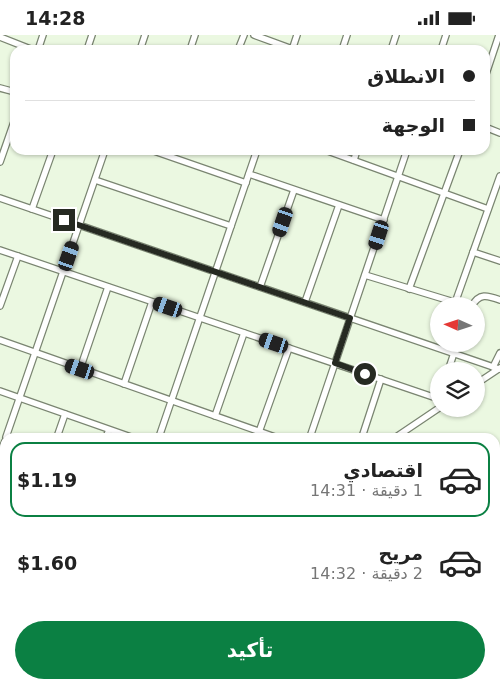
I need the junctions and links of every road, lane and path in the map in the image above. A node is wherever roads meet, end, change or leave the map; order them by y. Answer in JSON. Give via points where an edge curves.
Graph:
{"nodes":[{"id":1,"x":254,"y":35,"type":"edge"},
{"id":2,"x":499,"y":35,"type":"edge"},
{"id":3,"x":0,"y":37,"type":"edge"},
{"id":4,"x":20,"y":45,"type":"edge"},
{"id":5,"x":280,"y":45,"type":"edge"},
{"id":6,"x":490,"y":62,"type":"edge"},
{"id":7,"x":10,"y":133,"type":"edge"},
{"id":8,"x":51,"y":155,"type":"edge"},
{"id":9,"x":103,"y":155,"type":"edge"},
{"id":10,"x":165,"y":155,"type":"edge"},
{"id":11,"x":255,"y":155,"type":"edge"},
{"id":12,"x":340,"y":155,"type":"edge"},
{"id":13,"x":356,"y":155,"type":"edge"},
{"id":14,"x":405,"y":155,"type":"edge"},
{"id":15,"x":458,"y":155,"type":"edge"},
{"id":16,"x":354,"y":160,"type":"junction"},
{"id":17,"x":0,"y":162,"type":"edge"},
{"id":18,"x":249,"y":173,"type":"junction"},
{"id":19,"x":398,"y":177,"type":"junction"},
{"id":20,"x":95,"y":180,"type":"junction"},
{"id":21,"x":499,"y":181,"type":"edge"},
{"id":22,"x":246,"y":183,"type":"junction"},
{"id":23,"x":294,"y":189,"type":"junction"},
{"id":24,"x":445,"y":192,"type":"junction"},
{"id":25,"x":0,"y":198,"type":"edge"},
{"id":26,"x":338,"y":205,"type":"junction"},
{"id":27,"x":32,"y":209,"type":"junction"},
{"id":28,"x":488,"y":209,"type":"junction"},
{"id":29,"x":384,"y":220,"type":"junction"},
{"id":30,"x":79,"y":225,"type":"junction"},
{"id":31,"x":231,"y":226,"type":"junction"},
{"id":32,"x":0,"y":250,"type":"edge"},
{"id":33,"x":473,"y":252,"type":"junction"},
{"id":34,"x":18,"y":256,"type":"junction"},
{"id":35,"x":500,"y":261,"type":"edge"},
{"id":36,"x":63,"y":271,"type":"junction"},
{"id":37,"x":216,"y":272,"type":"junction"},
{"id":38,"x":366,"y":275,"type":"junction"},
{"id":39,"x":108,"y":287,"type":"junction"},
{"id":40,"x":260,"y":287,"type":"junction"},
{"id":41,"x":409,"y":289,"type":"junction"},
{"id":42,"x":435,"y":297,"type":"edge"},
{"id":43,"x":457,"y":297,"type":"edge"},
{"id":44,"x":480,"y":297,"type":"edge"},
{"id":45,"x":500,"y":300,"type":"edge"},
{"id":46,"x":152,"y":302,"type":"junction"},
{"id":47,"x":305,"y":303,"type":"junction"},
{"id":48,"x":0,"y":306,"type":"edge"},
{"id":49,"x":200,"y":318,"type":"junction"},
{"id":50,"x":350,"y":318,"type":"junction"},
{"id":51,"x":244,"y":333,"type":"junction"},
{"id":52,"x":0,"y":340,"type":"edge"},
{"id":53,"x":430,"y":345,"type":"edge"},
{"id":54,"x":289,"y":348,"type":"junction"},
{"id":55,"x":35,"y":353,"type":"junction"},
{"id":56,"x":454,"y":353,"type":"joint"},
{"id":57,"x":500,"y":353,"type":"edge"},
{"id":58,"x":451,"y":362,"type":"edge"},
{"id":59,"x":335,"y":363,"type":"junction"},
{"id":60,"x":497,"y":368,"type":"edge"},
{"id":61,"x":80,"y":369,"type":"junction"},
{"id":62,"x":485,"y":377,"type":"edge"},
{"id":63,"x":381,"y":379,"type":"junction"},
{"id":64,"x":124,"y":384,"type":"junction"},
{"id":65,"x":0,"y":391,"type":"edge"},
{"id":66,"x":430,"y":395,"type":"edge"},
{"id":67,"x":20,"y":398,"type":"junction"},
{"id":68,"x":171,"y":401,"type":"junction"},
{"id":69,"x":66,"y":414,"type":"junction"},
{"id":70,"x":430,"y":414,"type":"edge"},
{"id":71,"x":215,"y":416,"type":"junction"},
{"id":72,"x":109,"y":430,"type":"junction"},
{"id":73,"x":259,"y":432,"type":"junction"},
{"id":74,"x":8,"y":433,"type":"edge"},
{"id":75,"x":59,"y":433,"type":"edge"},
{"id":76,"x":108,"y":433,"type":"edge"},
{"id":77,"x":118,"y":433,"type":"edge"},
{"id":78,"x":160,"y":433,"type":"edge"},
{"id":79,"x":262,"y":433,"type":"edge"},
{"id":80,"x":311,"y":433,"type":"edge"},
{"id":81,"x":363,"y":433,"type":"edge"},
{"id":82,"x":402,"y":433,"type":"edge"}],
"edges":[{"from":1,"to":5,"type":"street"},
{"from":2,"to":6,"type":"street"},
{"from":3,"to":4,"type":"street"},
{"from":7,"to":17,"type":"street"},
{"from":8,"to":27,"type":"street"},
{"from":9,"to":20,"type":"street"},
{"from":10,"to":22,"type":"street"},
{"from":11,"to":18,"type":"street"},
{"from":12,"to":16,"type":"street"},
{"from":13,"to":16,"type":"street"},
{"from":14,"to":19,"type":"street"},
{"from":15,"to":24,"type":"street"},
{"from":16,"to":19,"type":"street"},
{"from":18,"to":22,"type":"street"},
{"from":18,"to":23,"type":"street"},
{"from":19,"to":24,"type":"street"},
{"from":19,"to":29,"type":"street"},
{"from":20,"to":30,"type":"street"},
{"from":20,"to":31,"type":"street"},
{"from":21,"to":28,"type":"street"},
{"from":22,"to":31,"type":"street"},
{"from":23,"to":26,"type":"street"},
{"from":23,"to":40,"type":"street"},
{"from":24,"to":28,"type":"street"},
{"from":24,"to":41,"type":"street"},
{"from":25,"to":27,"type":"street"},
{"from":26,"to":29,"type":"street"},
{"from":26,"to":47,"type":"street"},
{"from":27,"to":30,"type":"street"},
{"from":28,"to":33,"type":"street"},
{"from":29,"to":38,"type":"street"},
{"from":30,"to":36,"type":"street"},
{"from":30,"to":37,"type":"street"},
{"from":31,"to":37,"type":"street"},
{"from":32,"to":34,"type":"street"},
{"from":33,"to":35,"type":"street"},
{"from":33,"to":43,"type":"street"},
{"from":34,"to":36,"type":"street"},
{"from":34,"to":48,"type":"street"},
{"from":36,"to":39,"type":"street"},
{"from":36,"to":55,"type":"street"},
{"from":37,"to":40,"type":"street"},
{"from":37,"to":49,"type":"street"},
{"from":38,"to":41,"type":"street"},
{"from":38,"to":50,"type":"street"},
{"from":39,"to":46,"type":"street"},
{"from":39,"to":61,"type":"street"},
{"from":40,"to":47,"type":"street"},
{"from":41,"to":42,"type":"street"},
{"from":44,"to":45,"type":"street"},
{"from":46,"to":49,"type":"street"},
{"from":46,"to":64,"type":"street"},
{"from":47,"to":50,"type":"street"},
{"from":49,"to":51,"type":"street"},
{"from":49,"to":68,"type":"street"},
{"from":50,"to":53,"type":"street"},
{"from":50,"to":59,"type":"street"},
{"from":51,"to":54,"type":"street"},
{"from":51,"to":71,"type":"street"},
{"from":52,"to":55,"type":"street"},
{"from":54,"to":59,"type":"street"},
{"from":54,"to":73,"type":"street"},
{"from":55,"to":61,"type":"street"},
{"from":55,"to":67,"type":"street"},
{"from":56,"to":58,"type":"street"},
{"from":56,"to":60,"type":"street"},
{"from":57,"to":60,"type":"street"},
{"from":59,"to":63,"type":"street"},
{"from":59,"to":80,"type":"street"},
{"from":60,"to":62,"type":"street"},
{"from":61,"to":64,"type":"street"},
{"from":63,"to":66,"type":"street"},
{"from":63,"to":81,"type":"street"},
{"from":64,"to":68,"type":"street"},
{"from":65,"to":67,"type":"street"},
{"from":67,"to":69,"type":"street"},
{"from":67,"to":74,"type":"street"},
{"from":68,"to":71,"type":"street"},
{"from":68,"to":78,"type":"street"},
{"from":69,"to":72,"type":"street"},
{"from":69,"to":75,"type":"street"},
{"from":70,"to":82,"type":"street"},
{"from":71,"to":73,"type":"street"},
{"from":72,"to":76,"type":"street"},
{"from":72,"to":77,"type":"street"},
{"from":73,"to":79,"type":"street"}]}
